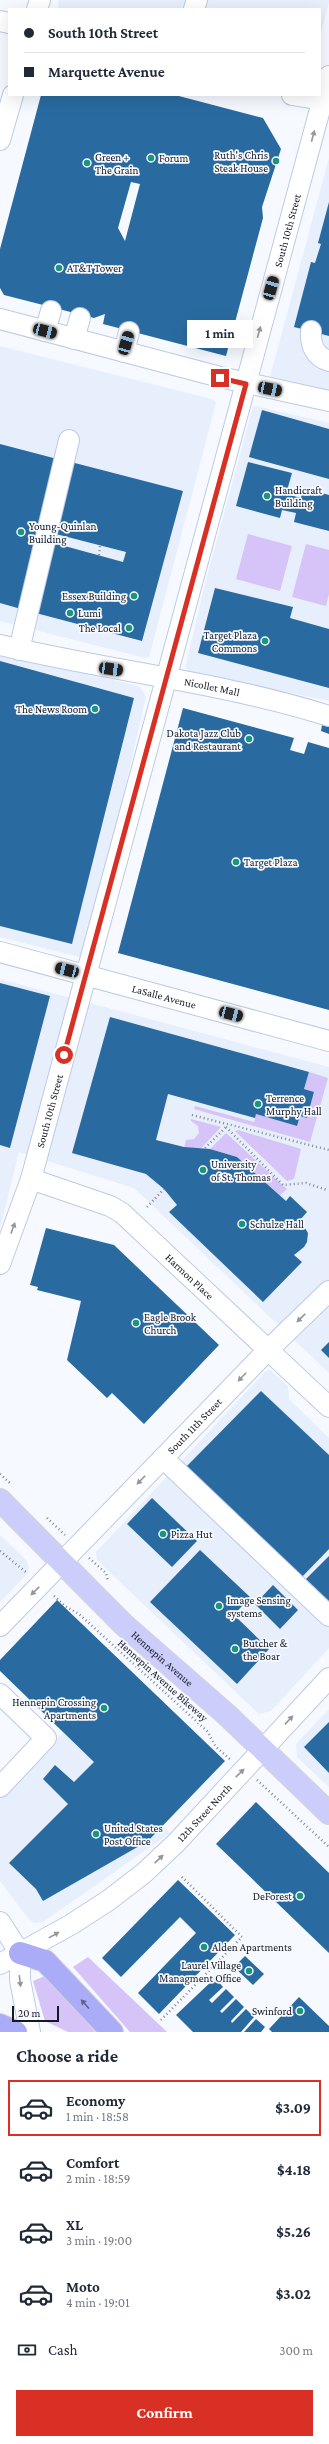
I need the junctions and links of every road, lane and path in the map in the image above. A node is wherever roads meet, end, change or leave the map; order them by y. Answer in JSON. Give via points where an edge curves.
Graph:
{"nodes":[{"id":1,"x":329,"y":76,"type":"edge"},
{"id":2,"x":13,"y":96,"type":"edge"},
{"id":3,"x":299,"y":96,"type":"edge"},
{"id":4,"x":326,"y":100,"type":"edge"},
{"id":5,"x":0,"y":140,"type":"edge"},
{"id":6,"x":51,"y":311,"type":"dead end"},
{"id":7,"x":80,"y":318,"type":"dead end"},
{"id":8,"x":0,"y":319,"type":"edge"},
{"id":9,"x":45,"y":331,"type":"junction"},
{"id":10,"x":311,"y":331,"type":"dead end"},
{"id":11,"x":129,"y":332,"type":"dead end"},
{"id":12,"x":74,"y":339,"type":"junction"},
{"id":13,"x":124,"y":352,"type":"junction"},
{"id":14,"x":329,"y":361,"type":"edge"},
{"id":15,"x":246,"y":384,"type":"junction"},
{"id":16,"x":329,"y":401,"type":"edge"},
{"id":17,"x":69,"y":440,"type":"dead end"},
{"id":18,"x":100,"y":546,"type":"dead end"},
{"id":19,"x":99,"y":555,"type":"dead end"},
{"id":20,"x":0,"y":645,"type":"edge"},
{"id":21,"x":19,"y":650,"type":"junction"},
{"id":22,"x":166,"y":678,"type":"junction"},
{"id":23,"x":329,"y":716,"type":"edge"},
{"id":24,"x":0,"y":952,"type":"edge"},
{"id":25,"x":86,"y":975,"type":"junction"},
{"id":26,"x":329,"y":1041,"type":"edge"},
{"id":27,"x":192,"y":1115,"type":"dead end"},
{"id":28,"x":227,"y":1126,"type":"junction"},
{"id":29,"x":205,"y":1148,"type":"dead end"},
{"id":30,"x":329,"y":1150,"type":"edge"},
{"id":31,"x":31,"y":1179,"type":"junction"},
{"id":32,"x":164,"y":1189,"type":"dead end"},
{"id":33,"x":327,"y":1190,"type":"dead end"},
{"id":34,"x":147,"y":1207,"type":"dead end"},
{"id":35,"x":0,"y":1264,"type":"edge"},
{"id":36,"x":329,"y":1291,"type":"edge"},
{"id":37,"x":269,"y":1349,"type":"junction"},
{"id":38,"x":329,"y":1407,"type":"edge"},
{"id":39,"x":163,"y":1458,"type":"junction"},
{"id":40,"x":0,"y":1500,"type":"edge"},
{"id":41,"x":0,"y":1551,"type":"edge"},
{"id":42,"x":62,"y":1563,"type":"junction"},
{"id":43,"x":26,"y":1572,"type":"dead end"},
{"id":44,"x":52,"y":1594,"type":"dead end"},
{"id":45,"x":329,"y":1616,"type":"edge"},
{"id":46,"x":0,"y":1626,"type":"edge"},
{"id":47,"x":329,"y":1678,"type":"edge"},
{"id":48,"x":0,"y":1694,"type":"edge"},
{"id":49,"x":262,"y":1749,"type":"junction"},
{"id":50,"x":243,"y":1770,"type":"junction"},
{"id":51,"x":0,"y":1787,"type":"edge"},
{"id":52,"x":329,"y":1813,"type":"edge"},
{"id":53,"x":329,"y":1847,"type":"edge"},
{"id":54,"x":180,"y":1875,"type":"dead end"},
{"id":55,"x":0,"y":1922,"type":"edge"},
{"id":56,"x":20,"y":1954,"type":"junction"},
{"id":57,"x":0,"y":1964,"type":"edge"},
{"id":58,"x":161,"y":2020,"type":"dead end"},
{"id":59,"x":0,"y":2025,"type":"edge"},
{"id":60,"x":16,"y":2032,"type":"edge"},
{"id":61,"x":30,"y":2032,"type":"edge"},
{"id":62,"x":112,"y":2032,"type":"edge"}],
"edges":[{"from":1,"to":4,"type":"street","name":"South 10th Street"},
{"from":2,"to":5,"type":"street"},
{"from":3,"to":4,"type":"street"},
{"from":15,"to":4,"type":"street","name":"South 10th Street","one_way":true},
{"from":6,"to":9,"type":"street"},
{"from":7,"to":12,"type":"street"},
{"from":8,"to":9,"type":"street"},
{"from":9,"to":12,"type":"street"},
{"from":10,"to":14,"type":"street","via":[[312,347],[317,354]]},
{"from":11,"to":13,"type":"street"},
{"from":12,"to":13,"type":"street"},
{"from":13,"to":15,"type":"street"},
{"from":15,"to":16,"type":"street"},
{"from":15,"to":22,"type":"street","name":"South 10th Street"},
{"from":17,"to":21,"type":"street"},
{"from":18,"to":19,"type":"path"},
{"from":20,"to":21,"type":"street","name":"Nicollet Mall"},
{"from":21,"to":22,"type":"street","name":"Nicollet Mall"},
{"from":22,"to":23,"type":"street","name":"Nicollet Mall","via":[[270,698]]},
{"from":22,"to":25,"type":"street","name":"South 10th Street"},
{"from":24,"to":25,"type":"street","name":"LaSalle Avenue"},
{"from":25,"to":26,"type":"street","name":"LaSalle Avenue"},
{"from":25,"to":31,"type":"street","name":"South 10th Street"},
{"from":27,"to":28,"type":"path"},
{"from":28,"to":29,"type":"path"},
{"from":28,"to":30,"type":"path"},
{"from":28,"to":33,"type":"path","via":[[283,1184],[306,1183]]},
{"from":35,"to":31,"type":"street","name":"South 10th Street","one_way":true},
{"from":31,"to":37,"type":"street","name":"Harmon Place","via":[[110,1206],[122,1213]]},
{"from":32,"to":34,"type":"path"},
{"from":36,"to":37,"type":"street","name":"South 11th Street","one_way":true},
{"from":37,"to":38,"type":"street","name":"Harmon Place"},
{"from":37,"to":39,"type":"street","name":"South 11th Street","one_way":true},
{"from":39,"to":42,"type":"street","name":"South 11th Street","one_way":true},
{"from":39,"to":45,"type":"street"},
{"from":40,"to":42,"type":"main road","name":"Hennepin Avenue"},
{"from":41,"to":43,"type":"path"},
{"from":42,"to":46,"type":"street","name":"South 11th Street","one_way":true},
{"from":42,"to":49,"type":"main road","name":"Hennepin Avenue","via":[[123,1624]]},
{"from":44,"to":50,"type":"path","name":"Hennepin Avenue Bikeway","via":[[79,1614],[207,1731],[216,1747]]},
{"from":49,"to":47,"type":"street","name":"12th Street North","one_way":true},
{"from":48,"to":51,"type":"street","via":[[46,1738]]},
{"from":49,"to":50,"type":"street","name":"12th Street North"},
{"from":49,"to":52,"type":"main road","name":"Hennepin Avenue"},
{"from":50,"to":53,"type":"path","name":"Hennepin Avenue Bikeway","via":[[266,1786]]},
{"from":56,"to":50,"type":"street","name":"12th Street North","one_way":true,"via":[[72,1924],[132,1883],[176,1843]]},
{"from":54,"to":58,"type":"path","via":[[242,1936]]},
{"from":55,"to":56,"type":"street"},
{"from":56,"to":57,"type":"street","name":"12th Street North"},
{"from":56,"to":61,"type":"street","one_way":true,"via":[[20,1980]]},
{"from":62,"to":56,"type":"highway","one_way":true,"via":[[45,1962]]},
{"from":59,"to":60,"type":"highway"}]}
